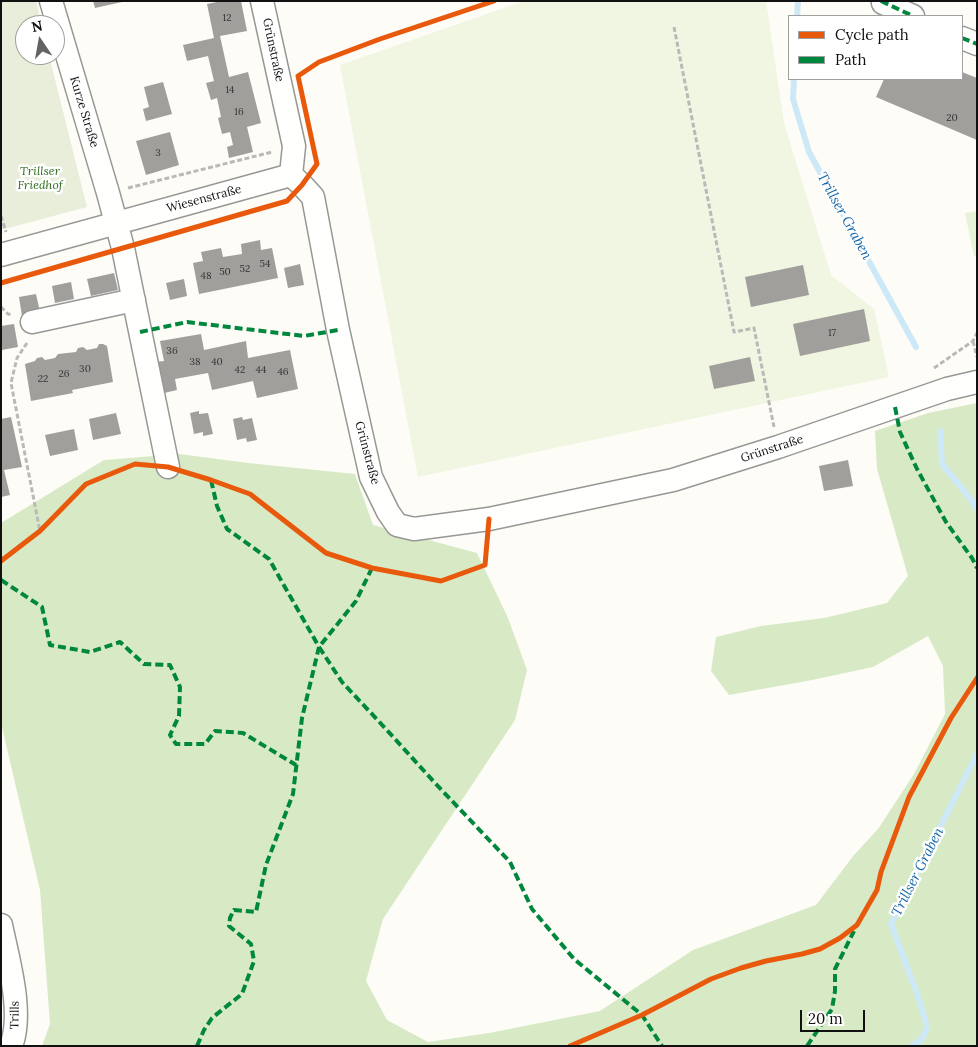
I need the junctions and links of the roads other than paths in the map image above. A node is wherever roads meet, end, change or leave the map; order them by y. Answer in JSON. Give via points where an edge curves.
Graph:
{"nodes":[{"id":1,"x":51,"y":1,"type":"edge"},
{"id":2,"x":262,"y":1,"type":"edge"},
{"id":3,"x":883,"y":3,"type":"dead end"},
{"id":4,"x":911,"y":15,"type":"edge"},
{"id":5,"x":963,"y":38,"type":"edge"},
{"id":6,"x":977,"y":44,"type":"edge"},
{"id":7,"x":291,"y":175,"type":"junction"},
{"id":8,"x":116,"y":223,"type":"junction"},
{"id":9,"x":1,"y":255,"type":"edge"},
{"id":10,"x":134,"y":300,"type":"junction"},
{"id":11,"x":32,"y":322,"type":"road end"},
{"id":12,"x":977,"y":382,"type":"edge"},
{"id":13,"x":168,"y":467,"type":"dead end"},
{"id":14,"x":1,"y":925,"type":"edge"},
{"id":15,"x":11,"y":1046,"type":"edge"}],
"edges":[{"from":1,"to":8,"type":"street","name":"Kurze Straße"},
{"from":2,"to":7,"type":"street","name":"Grünstraße","via":[[294,146]]},
{"from":3,"to":4,"type":"street"},
{"from":5,"to":6,"type":"street"},
{"from":7,"to":8,"type":"street","name":"Wiesenstraße"},
{"from":7,"to":12,"type":"street","name":"Grünstraße","via":[[313,196],[338,330],[371,477],[397,525],[414,529],[489,519],[672,480],[947,389]]},
{"from":8,"to":9,"type":"street","name":"Wiesenstraße"},
{"from":8,"to":10,"type":"street"},
{"from":10,"to":11,"type":"street"},
{"from":10,"to":13,"type":"street"},
{"from":14,"to":15,"type":"street","name":"Trills","via":[[16,1002]]}]}
